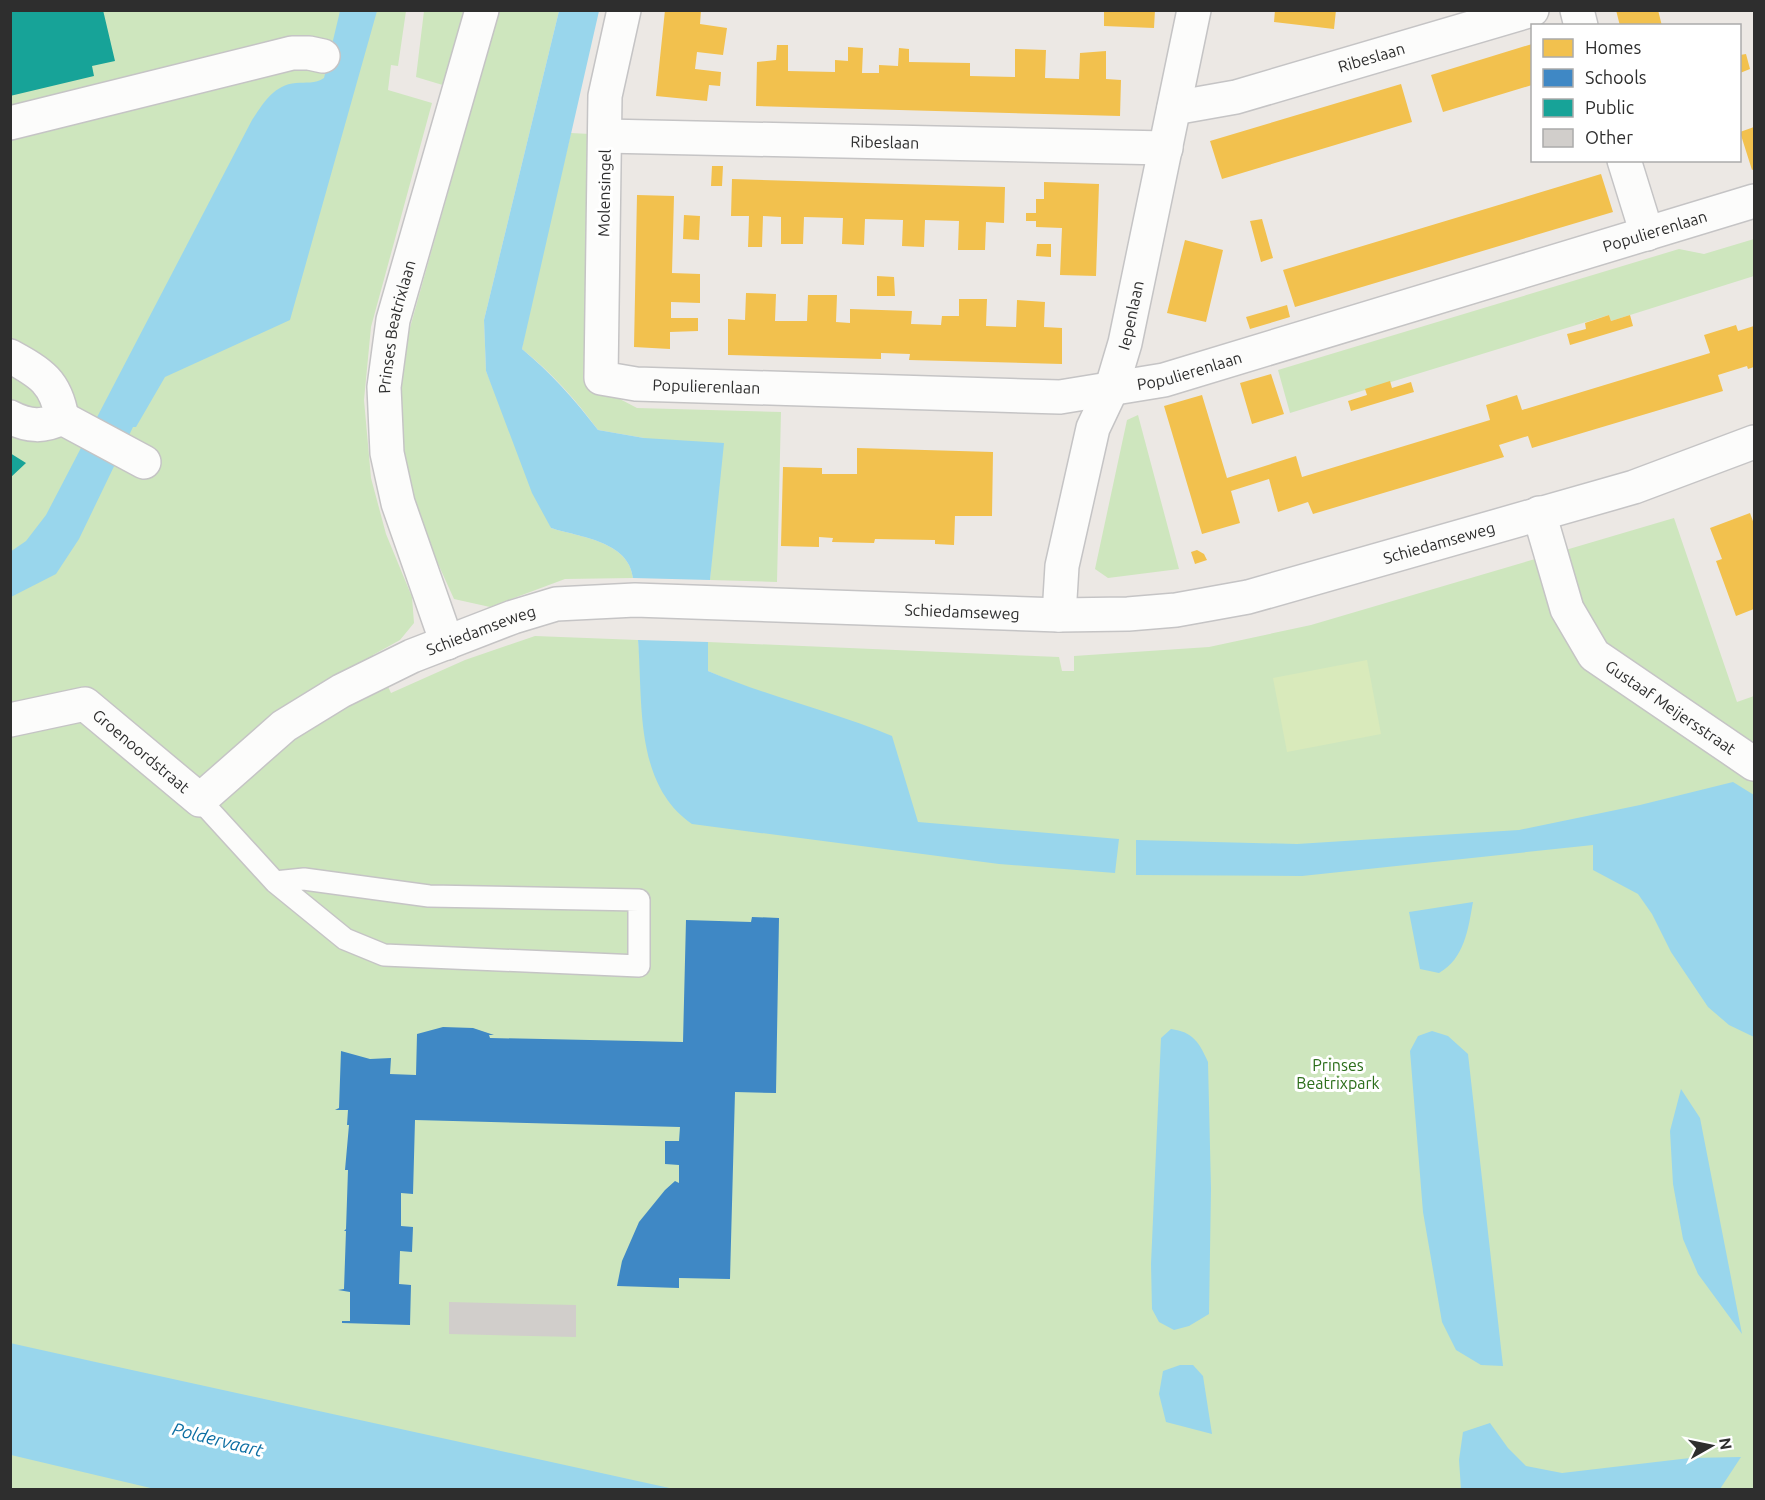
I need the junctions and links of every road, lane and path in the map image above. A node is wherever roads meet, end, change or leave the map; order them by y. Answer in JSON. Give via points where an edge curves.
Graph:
{"nodes":[{"id":1,"x":482,"y":10,"type":"edge"},
{"id":2,"x":624,"y":10,"type":"edge"},
{"id":3,"x":1194,"y":10,"type":"edge"},
{"id":4,"x":1532,"y":10,"type":"edge"},
{"id":5,"x":323,"y":56,"type":"dead end"},
{"id":6,"x":1174,"y":108,"type":"junction"},
{"id":7,"x":10,"y":123,"type":"edge"},
{"id":8,"x":605,"y":136,"type":"junction"},
{"id":9,"x":1166,"y":148,"type":"junction"},
{"id":10,"x":1625,"y":162,"type":"edge"},
{"id":11,"x":1755,"y":201,"type":"edge"},
{"id":12,"x":1647,"y":234,"type":"junction"},
{"id":13,"x":10,"y":356,"type":"edge"},
{"id":14,"x":601,"y":378,"type":"joint"},
{"id":15,"x":1111,"y":390,"type":"junction"},
{"id":16,"x":10,"y":417,"type":"edge"},
{"id":17,"x":70,"y":422,"type":"junction"},
{"id":18,"x":1755,"y":442,"type":"edge"},
{"id":19,"x":144,"y":462,"type":"dead end"},
{"id":20,"x":1539,"y":513,"type":"junction"},
{"id":21,"x":1059,"y":615,"type":"junction"},
{"id":22,"x":447,"y":643,"type":"junction"},
{"id":23,"x":10,"y":720,"type":"edge"},
{"id":24,"x":1755,"y":764,"type":"edge"},
{"id":25,"x":200,"y":800,"type":"junction"},
{"id":26,"x":275,"y":882,"type":"junction"}],
"edges":[{"from":1,"to":22,"type":"street","name":"Prinses Beatrixlaan","via":[[393,320],[385,365],[385,432],[392,478],[406,531]]},
{"from":2,"to":8,"type":"street","name":"Molensingel","via":[[605,96]]},
{"from":3,"to":6,"type":"street","name":"Iepenlaan"},
{"from":4,"to":6,"type":"street","name":"Ribeslaan","via":[[1236,97]]},
{"from":5,"to":7,"type":"street","via":[[292,53]]},
{"from":6,"to":9,"type":"street","name":"Iepenlaan"},
{"from":8,"to":9,"type":"street","name":"Ribeslaan"},
{"from":8,"to":14,"type":"street","name":"Molensingel"},
{"from":9,"to":15,"type":"street","name":"Iepenlaan","via":[[1125,343]]},
{"from":10,"to":12,"type":"street"},
{"from":11,"to":12,"type":"street","name":"Populierenlaan"},
{"from":12,"to":15,"type":"street","name":"Populierenlaan","via":[[1164,380]]},
{"from":13,"to":17,"type":"street","via":[[40,372],[58,396]]},
{"from":14,"to":15,"type":"street","name":"Populierenlaan","via":[[636,384],[1060,397]]},
{"from":15,"to":21,"type":"street","name":"Iepenlaan","via":[[1093,428],[1062,567]]},
{"from":16,"to":17,"type":"street","via":[[23,424]]},
{"from":17,"to":19,"type":"street"},
{"from":18,"to":20,"type":"street","name":"Schiedamseweg","via":[[1634,487]]},
{"from":20,"to":21,"type":"street","name":"Schiedamseweg","via":[[1248,597],[1167,611]]},
{"from":20,"to":24,"type":"street","name":"Gustaaf Meijersstraat","via":[[1567,609],[1594,655]]},
{"from":21,"to":22,"type":"street","name":"Schiedamseweg","via":[[598,600],[556,604]]},
{"from":22,"to":25,"type":"street","name":"Schiedamseweg","via":[[392,664],[302,714]]},
{"from":23,"to":25,"type":"street","name":"Groenoordstraat","via":[[85,704]]},
{"from":25,"to":26,"type":"lane"},
{"from":26,"to":26,"type":"lane","via":[[345,939],[384,955],[639,966],[639,900],[429,896],[304,879]]}]}
